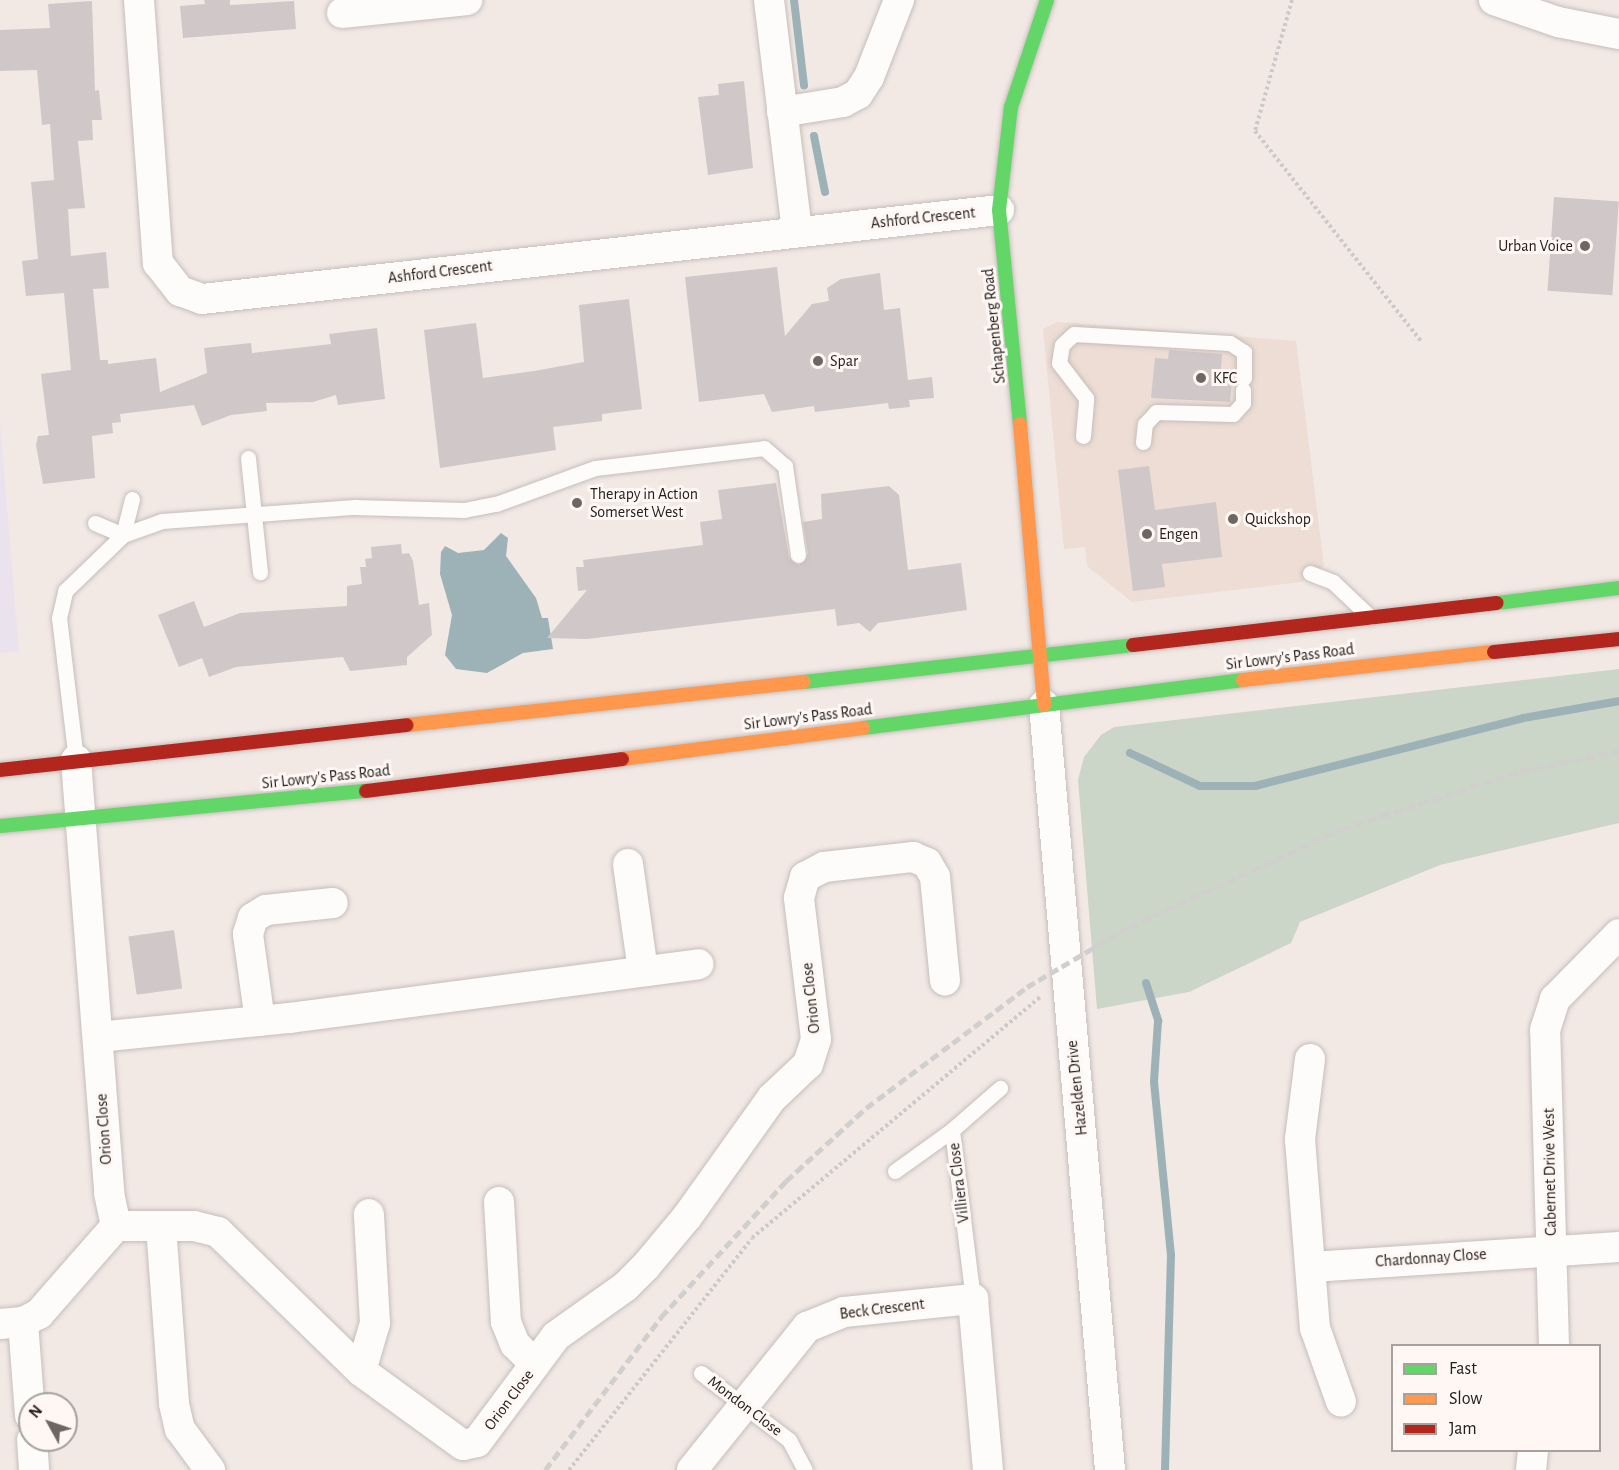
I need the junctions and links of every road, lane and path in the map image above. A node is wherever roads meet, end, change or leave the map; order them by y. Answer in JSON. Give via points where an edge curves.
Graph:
{"nodes":[{"id":1,"x":139,"y":0,"type":"edge"},
{"id":2,"x":467,"y":0,"type":"edge"},
{"id":3,"x":769,"y":0,"type":"edge"},
{"id":4,"x":899,"y":0,"type":"edge"},
{"id":5,"x":1047,"y":0,"type":"edge"},
{"id":6,"x":1292,"y":0,"type":"edge"},
{"id":7,"x":1494,"y":0,"type":"edge"},
{"id":8,"x":342,"y":14,"type":"dead end"},
{"id":9,"x":1619,"y":34,"type":"edge"},
{"id":10,"x":782,"y":112,"type":"junction"},
{"id":11,"x":999,"y":210,"type":"junction"},
{"id":12,"x":797,"y":232,"type":"junction"},
{"id":13,"x":1421,"y":340,"type":"dead end"},
{"id":14,"x":1083,"y":436,"type":"dead end"},
{"id":15,"x":1143,"y":442,"type":"dead end"},
{"id":16,"x":248,"y":458,"type":"dead end"},
{"id":17,"x":132,"y":499,"type":"dead end"},
{"id":18,"x":254,"y":515,"type":"junction"},
{"id":19,"x":95,"y":523,"type":"dead end"},
{"id":20,"x":123,"y":535,"type":"junction"},
{"id":21,"x":798,"y":555,"type":"dead end"},
{"id":22,"x":260,"y":572,"type":"dead end"},
{"id":23,"x":1310,"y":573,"type":"dead end"},
{"id":24,"x":1619,"y":588,"type":"edge"},
{"id":25,"x":1372,"y":619,"type":"junction"},
{"id":26,"x":1619,"y":639,"type":"edge"},
{"id":27,"x":1040,"y":655,"type":"junction"},
{"id":28,"x":1044,"y":705,"type":"junction"},
{"id":29,"x":76,"y":760,"type":"junction"},
{"id":30,"x":0,"y":770,"type":"edge"},
{"id":31,"x":83,"y":816,"type":"junction"},
{"id":32,"x":0,"y":826,"type":"edge"},
{"id":33,"x":628,"y":864,"type":"dead end"},
{"id":34,"x":333,"y":903,"type":"dead end"},
{"id":35,"x":1619,"y":934,"type":"edge"},
{"id":36,"x":698,"y":964,"type":"dead end"},
{"id":37,"x":642,"y":971,"type":"junction"},
{"id":38,"x":1066,"y":976,"type":"junction"},
{"id":39,"x":945,"y":981,"type":"dead end"},
{"id":40,"x":260,"y":1021,"type":"junction"},
{"id":41,"x":98,"y":1037,"type":"junction"},
{"id":42,"x":1310,"y":1059,"type":"dead end"},
{"id":43,"x":1000,"y":1088,"type":"dead end"},
{"id":44,"x":952,"y":1130,"type":"junction"},
{"id":45,"x":895,"y":1171,"type":"dead end"},
{"id":46,"x":499,"y":1202,"type":"dead end"},
{"id":47,"x":369,"y":1214,"type":"dead end"},
{"id":48,"x":116,"y":1226,"type":"junction"},
{"id":49,"x":160,"y":1226,"type":"junction"},
{"id":50,"x":1619,"y":1247,"type":"edge"},
{"id":51,"x":1551,"y":1249,"type":"junction"},
{"id":52,"x":1311,"y":1267,"type":"junction"},
{"id":53,"x":973,"y":1299,"type":"junction"},
{"id":54,"x":12,"y":1323,"type":"edge"},
{"id":55,"x":1554,"y":1344,"type":"edge"},
{"id":56,"x":535,"y":1364,"type":"junction"},
{"id":57,"x":361,"y":1371,"type":"junction"},
{"id":58,"x":701,"y":1373,"type":"dead end"},
{"id":59,"x":25,"y":1392,"type":"edge"},
{"id":60,"x":1341,"y":1402,"type":"dead end"},
{"id":61,"x":745,"y":1405,"type":"junction"},
{"id":62,"x":33,"y":1452,"type":"edge"},
{"id":63,"x":1533,"y":1452,"type":"edge"},
{"id":64,"x":206,"y":1468,"type":"edge"},
{"id":65,"x":34,"y":1470,"type":"edge"},
{"id":66,"x":569,"y":1470,"type":"edge"},
{"id":67,"x":692,"y":1470,"type":"edge"},
{"id":68,"x":805,"y":1470,"type":"edge"},
{"id":69,"x":988,"y":1470,"type":"edge"},
{"id":70,"x":1110,"y":1470,"type":"edge"},
{"id":71,"x":1532,"y":1470,"type":"edge"}],
"edges":[{"from":1,"to":12,"type":"street","name":"Ashford Crescent","via":[[156,251],[164,274],[190,296],[214,300]]},
{"from":2,"to":8,"type":"street"},
{"from":3,"to":10,"type":"street"},
{"from":4,"to":10,"type":"street","via":[[869,77],[858,93],[843,102]]},
{"from":5,"to":11,"type":"main road","name":"Schapenberg Road","via":[[1011,107]]},
{"from":6,"to":13,"type":"path","via":[[1255,131]]},
{"from":7,"to":9,"type":"street","via":[[1558,22]]},
{"from":10,"to":12,"type":"street"},
{"from":11,"to":12,"type":"street","name":"Ashford Crescent"},
{"from":11,"to":27,"type":"main road","name":"Schapenberg Road"},
{"from":14,"to":15,"type":"lane","via":[[1086,398],[1059,363],[1062,345],[1074,334],[1230,344],[1246,357],[1243,403],[1233,414],[1156,412],[1145,424]]},
{"from":16,"to":18,"type":"lane"},
{"from":17,"to":20,"type":"lane"},
{"from":18,"to":20,"type":"lane","via":[[162,521]]},
{"from":18,"to":21,"type":"lane","via":[[354,507],[465,510],[496,504],[595,468],[764,448],[785,465]]},
{"from":18,"to":22,"type":"lane"},
{"from":19,"to":20,"type":"lane"},
{"from":20,"to":29,"type":"lane","via":[[72,580],[60,605]]},
{"from":23,"to":25,"type":"lane","via":[[1333,582]]},
{"from":24,"to":25,"type":"main road","name":"Sir Lowry's Pass Road"},
{"from":25,"to":27,"type":"main road","name":"Sir Lowry's Pass Road"},
{"from":26,"to":28,"type":"main road","name":"Sir Lowry's Pass Road"},
{"from":27,"to":28,"type":"main road","name":"Schapenberg Road"},
{"from":27,"to":29,"type":"main road","name":"Sir Lowry's Pass Road"},
{"from":28,"to":31,"type":"main road","name":"Sir Lowry's Pass Road","via":[[372,790]]},
{"from":28,"to":38,"type":"street","name":"Hazelden Drive"},
{"from":29,"to":30,"type":"main road","name":"Sir Lowry's Pass Road"},
{"from":29,"to":31,"type":"street","name":"Orion Close"},
{"from":31,"to":32,"type":"main road","name":"Sir Lowry's Pass Road"},
{"from":31,"to":41,"type":"street","name":"Orion Close"},
{"from":33,"to":37,"type":"street"},
{"from":34,"to":40,"type":"street","via":[[266,910],[253,918],[248,934]]},
{"from":35,"to":51,"type":"street","name":"Cabernet Drive West","via":[[1555,999],[1545,1030]]},
{"from":36,"to":37,"type":"street"},
{"from":37,"to":40,"type":"street"},
{"from":38,"to":66,"type":"path","via":[[752,1238]]},
{"from":38,"to":70,"type":"street","name":"Hazelden Drive"},
{"from":39,"to":56,"type":"street","name":"Orion Close","via":[[935,877],[927,863],[913,857],[810,872],[799,891],[816,1040],[811,1058],[772,1098],[687,1217],[646,1266],[625,1287],[556,1336]]},
{"from":40,"to":41,"type":"street"},
{"from":41,"to":48,"type":"street","name":"Orion Close","via":[[109,1192]]},
{"from":42,"to":52,"type":"street","via":[[1300,1139]]},
{"from":43,"to":44,"type":"lane","name":"Villiera Close"},
{"from":44,"to":45,"type":"lane"},
{"from":44,"to":53,"type":"lane","name":"Villiera Close"},
{"from":46,"to":56,"type":"street","via":[[506,1322],[515,1344]]},
{"from":47,"to":57,"type":"street","via":[[375,1323]]},
{"from":48,"to":49,"type":"street","name":"Orion Close"},
{"from":48,"to":54,"type":"street","via":[[39,1314]]},
{"from":49,"to":57,"type":"street","name":"Orion Close","via":[[206,1228],[227,1238]]},
{"from":49,"to":64,"type":"street","via":[[174,1404],[180,1429]]},
{"from":50,"to":51,"type":"street","name":"Chardonnay Close"},
{"from":51,"to":52,"type":"street","name":"Chardonnay Close"},
{"from":51,"to":55,"type":"street","name":"Cabernet Drive West"},
{"from":52,"to":60,"type":"street","via":[[1319,1349]]},
{"from":53,"to":61,"type":"street","name":"Beck Crescent","via":[[825,1316],[807,1327]]},
{"from":53,"to":69,"type":"street"},
{"from":54,"to":59,"type":"street"},
{"from":56,"to":57,"type":"street","name":"Orion Close","via":[[482,1436],[469,1445],[457,1444]]},
{"from":58,"to":61,"type":"lane","name":"Mondon Close"},
{"from":61,"to":67,"type":"street","name":"Beck Crescent"},
{"from":61,"to":68,"type":"lane","name":"Mondon Close","via":[[789,1440]]},
{"from":62,"to":65,"type":"street"},
{"from":63,"to":71,"type":"street"}]}
